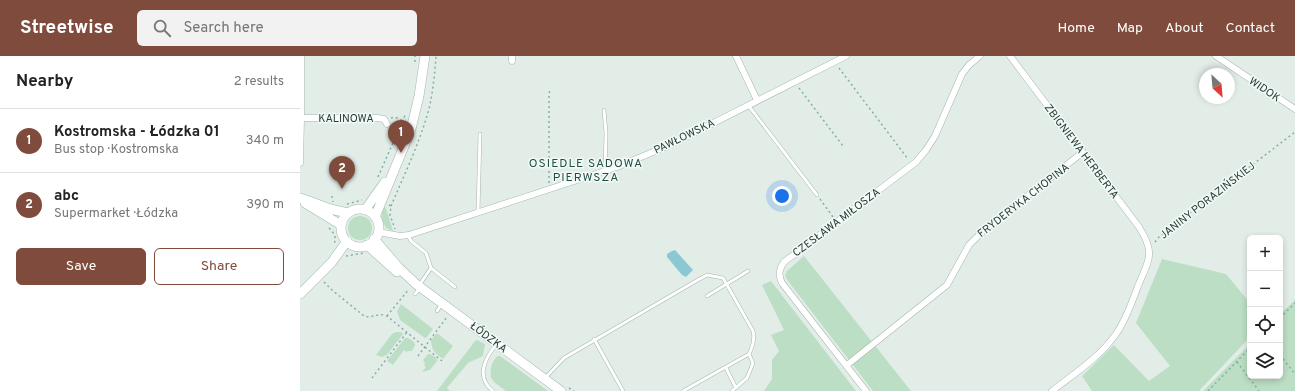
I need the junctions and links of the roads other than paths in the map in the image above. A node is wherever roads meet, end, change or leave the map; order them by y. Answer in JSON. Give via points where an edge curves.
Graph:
{"nodes":[{"id":1,"x":301,"y":56,"type":"edge"},
{"id":2,"x":425,"y":56,"type":"edge"},
{"id":3,"x":736,"y":56,"type":"edge"},
{"id":4,"x":846,"y":56,"type":"edge"},
{"id":5,"x":980,"y":56,"type":"edge"},
{"id":6,"x":1010,"y":56,"type":"edge"},
{"id":7,"x":1216,"y":56,"type":"edge"},
{"id":8,"x":757,"y":100,"type":"junction"},
{"id":9,"x":748,"y":105,"type":"junction"},
{"id":10,"x":1295,"y":109,"type":"edge"},
{"id":11,"x":604,"y":110,"type":"dead end"},
{"id":12,"x":302,"y":118,"type":"junction"},
{"id":13,"x":386,"y":121,"type":"road end"},
{"id":14,"x":480,"y":134,"type":"dead end"},
{"id":15,"x":1083,"y":152,"type":"junction"},
{"id":16,"x":300,"y":163,"type":"edge"},
{"id":17,"x":394,"y":170,"type":"junction"},
{"id":18,"x":605,"y":171,"type":"junction"},
{"id":19,"x":817,"y":195,"type":"road end"},
{"id":20,"x":300,"y":198,"type":"edge"},
{"id":21,"x":346,"y":209,"type":"junction"},
{"id":22,"x":365,"y":210,"type":"junction"},
{"id":23,"x":478,"y":212,"type":"junction"},
{"id":24,"x":328,"y":213,"type":"junction"},
{"id":25,"x":375,"y":217,"type":"junction"},
{"id":26,"x":341,"y":225,"type":"junction"},
{"id":27,"x":408,"y":235,"type":"junction"},
{"id":28,"x":347,"y":241,"type":"junction"},
{"id":29,"x":371,"y":243,"type":"junction"},
{"id":30,"x":1149,"y":248,"type":"joint"},
{"id":31,"x":430,"y":268,"type":"junction"},
{"id":32,"x":748,"y":271,"type":"dead end"},
{"id":33,"x":727,"y":284,"type":"junction"},
{"id":34,"x":455,"y":287,"type":"dead end"},
{"id":35,"x":416,"y":288,"type":"junction"},
{"id":36,"x":300,"y":294,"type":"edge"},
{"id":37,"x":707,"y":296,"type":"dead end"},
{"id":38,"x":594,"y":339,"type":"junction"},
{"id":39,"x":497,"y":344,"type":"junction"},
{"id":40,"x":749,"y":354,"type":"junction"},
{"id":41,"x":847,"y":365,"type":"junction"},
{"id":42,"x":726,"y":368,"type":"junction"},
{"id":43,"x":545,"y":379,"type":"junction"},
{"id":44,"x":736,"y":388,"type":"junction"},
{"id":45,"x":493,"y":391,"type":"edge"},
{"id":46,"x":561,"y":391,"type":"edge"},
{"id":47,"x":623,"y":391,"type":"edge"},
{"id":48,"x":683,"y":391,"type":"edge"},
{"id":49,"x":732,"y":391,"type":"edge"},
{"id":50,"x":866,"y":391,"type":"edge"},
{"id":51,"x":1052,"y":391,"type":"edge"}],
"edges":[{"from":1,"to":12,"type":"street"},
{"from":2,"to":17,"type":"main road","via":[[411,128]]},
{"from":3,"to":8,"type":"street"},
{"from":4,"to":8,"type":"street","name":"PAWŁOWSKA"},
{"from":5,"to":41,"type":"street","name":"CZESŁAWA MIŁOSZA","via":[[962,74],[933,140],[926,150],[912,165],[784,262],[779,273],[782,283]]},
{"from":6,"to":15,"type":"street","name":"ZBIGNIEWA HERBERTA"},
{"from":7,"to":10,"type":"street","name":"WIDOK"},
{"from":8,"to":9,"type":"street","name":"PAWŁOWSKA"},
{"from":9,"to":18,"type":"street","name":"PAWŁOWSKA","via":[[670,145]]},
{"from":9,"to":19,"type":"lane"},
{"from":11,"to":18,"type":"lane"},
{"from":12,"to":13,"type":"street","name":"KALINOWA"},
{"from":12,"to":16,"type":"street"},
{"from":14,"to":23,"type":"lane"},
{"from":15,"to":30,"type":"street","name":"ZBIGNIEWA HERBERTA","via":[[1139,227]]},
{"from":15,"to":41,"type":"street","name":"FRYDERYKA CHOPINA","via":[[983,231],[969,245],[947,285]]},
{"from":17,"to":22,"type":"main road"},
{"from":17,"to":25,"type":"main road"},
{"from":18,"to":23,"type":"street","name":"PAWŁOWSKA"},
{"from":20,"to":24,"type":"main road","via":[[304,203]]},
{"from":21,"to":22,"type":"main road"},
{"from":21,"to":24,"type":"main road"},
{"from":21,"to":26,"type":"main road"},
{"from":22,"to":25,"type":"main road"},
{"from":23,"to":27,"type":"street","name":"PAWŁOWSKA"},
{"from":24,"to":26,"type":"main road"},
{"from":25,"to":29,"type":"main road","via":[[378,226]]},
{"from":26,"to":28,"type":"main road"},
{"from":27,"to":29,"type":"street","name":"PAWŁOWSKA"},
{"from":27,"to":31,"type":"lane","via":[[426,254]]},
{"from":28,"to":29,"type":"main road","via":[[354,246]]},
{"from":28,"to":36,"type":"main road","via":[[332,262]]},
{"from":29,"to":35,"type":"main road","name":"ŁÓDZKA","via":[[385,262]]},
{"from":30,"to":51,"type":"street","name":"JANINY PORAZIŃSKIEJ","via":[[1148,263],[1117,333],[1091,360]]},
{"from":31,"to":34,"type":"lane"},
{"from":31,"to":35,"type":"lane"},
{"from":32,"to":33,"type":"lane"},
{"from":33,"to":37,"type":"lane"},
{"from":33,"to":38,"type":"lane","via":[[723,278],[708,275]]},
{"from":33,"to":40,"type":"lane","via":[[753,331],[754,339]]},
{"from":35,"to":39,"type":"main road","name":"ŁÓDZKA","via":[[440,307],[452,310]]},
{"from":38,"to":43,"type":"lane","via":[[564,358]]},
{"from":38,"to":47,"type":"lane"},
{"from":39,"to":43,"type":"main road","name":"ŁÓDZKA"},
{"from":39,"to":45,"type":"lane","via":[[487,358],[483,372],[486,386]]},
{"from":40,"to":42,"type":"lane"},
{"from":40,"to":44,"type":"lane","via":[[753,363],[747,378]]},
{"from":41,"to":50,"type":"street","name":"CZESŁAWA MIŁOSZA"},
{"from":42,"to":44,"type":"lane"},
{"from":42,"to":48,"type":"lane"},
{"from":43,"to":46,"type":"main road","name":"ŁÓDZKA"},
{"from":44,"to":49,"type":"lane"}]}
